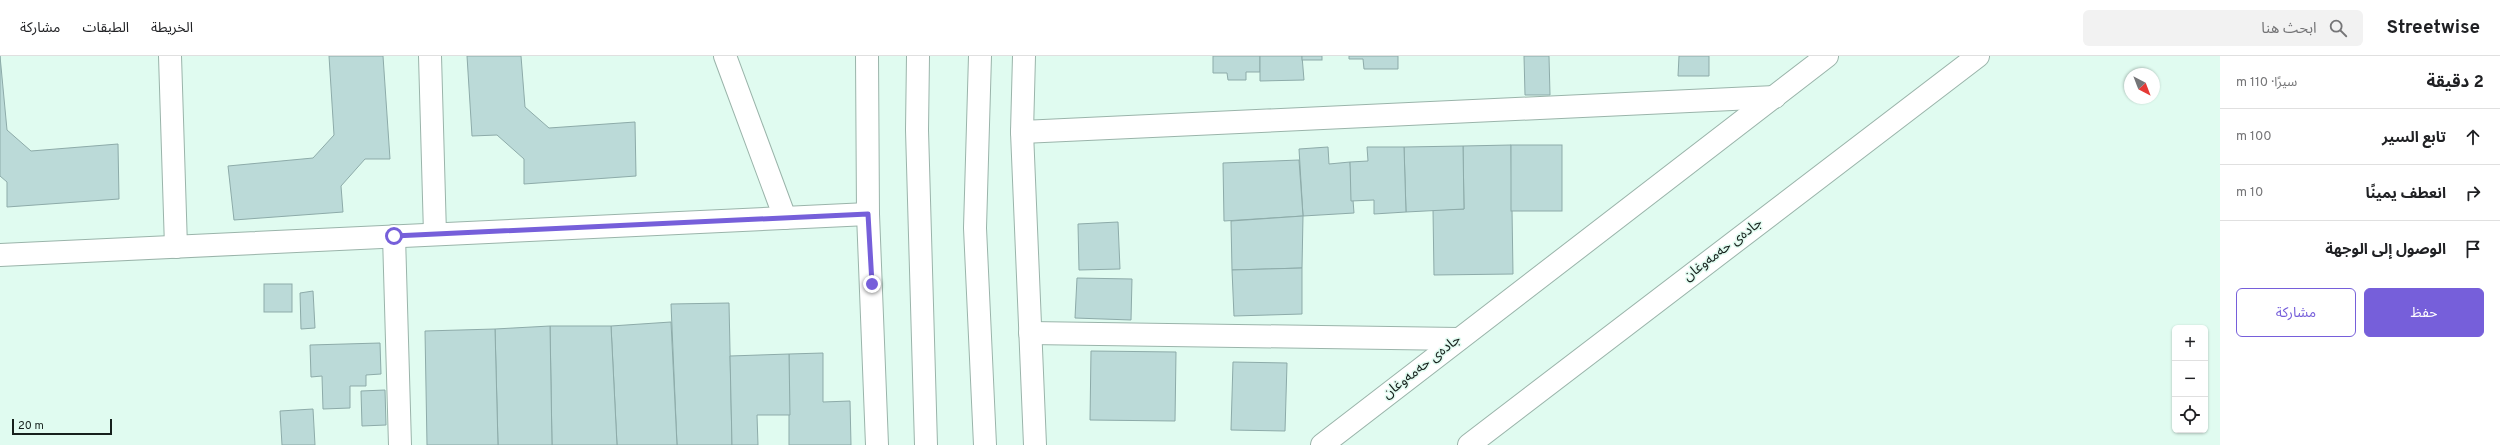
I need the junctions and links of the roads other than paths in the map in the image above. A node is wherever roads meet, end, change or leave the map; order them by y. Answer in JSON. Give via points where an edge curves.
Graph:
{"nodes":[{"id":1,"x":170,"y":56,"type":"edge"},
{"id":2,"x":430,"y":56,"type":"edge"},
{"id":3,"x":725,"y":56,"type":"edge"},
{"id":4,"x":867,"y":56,"type":"edge"},
{"id":5,"x":918,"y":56,"type":"edge"},
{"id":6,"x":980,"y":56,"type":"edge"},
{"id":7,"x":1024,"y":56,"type":"edge"},
{"id":8,"x":1828,"y":56,"type":"edge"},
{"id":9,"x":1978,"y":56,"type":"edge"},
{"id":10,"x":1775,"y":97,"type":"junction"},
{"id":11,"x":1022,"y":132,"type":"junction"},
{"id":12,"x":868,"y":214,"type":"junction"},
{"id":13,"x":785,"y":218,"type":"junction"},
{"id":14,"x":434,"y":234,"type":"junction"},
{"id":15,"x":394,"y":236,"type":"junction"},
{"id":16,"x":176,"y":246,"type":"junction"},
{"id":17,"x":0,"y":255,"type":"edge"},
{"id":18,"x":1030,"y":334,"type":"junction"},
{"id":19,"x":1459,"y":339,"type":"junction"},
{"id":20,"x":400,"y":445,"type":"edge"},
{"id":21,"x":877,"y":445,"type":"edge"},
{"id":22,"x":926,"y":445,"type":"edge"},
{"id":23,"x":985,"y":445,"type":"edge"},
{"id":24,"x":1036,"y":445,"type":"edge"},
{"id":25,"x":1322,"y":445,"type":"edge"},
{"id":26,"x":1469,"y":445,"type":"edge"}],
"edges":[{"from":1,"to":16,"type":"street"},
{"from":2,"to":14,"type":"street"},
{"from":3,"to":13,"type":"street"},
{"from":4,"to":12,"type":"street"},
{"from":5,"to":22,"type":"street","via":[[916,130]]},
{"from":6,"to":23,"type":"street","via":[[975,228]]},
{"from":7,"to":11,"type":"street"},
{"from":8,"to":10,"type":"street","name":"جادەی حەمەوغان"},
{"from":9,"to":26,"type":"street","name":"جادەی حەمەوغان"},
{"from":10,"to":11,"type":"street"},
{"from":10,"to":19,"type":"street","name":"جادەی حەمەوغان"},
{"from":11,"to":18,"type":"street"},
{"from":12,"to":13,"type":"street"},
{"from":12,"to":21,"type":"street"},
{"from":13,"to":14,"type":"street"},
{"from":14,"to":15,"type":"street"},
{"from":15,"to":16,"type":"street"},
{"from":15,"to":20,"type":"street"},
{"from":16,"to":17,"type":"street"},
{"from":18,"to":19,"type":"street"},
{"from":18,"to":24,"type":"street"},
{"from":19,"to":25,"type":"street","name":"جادەی حەمەوغان"}]}
